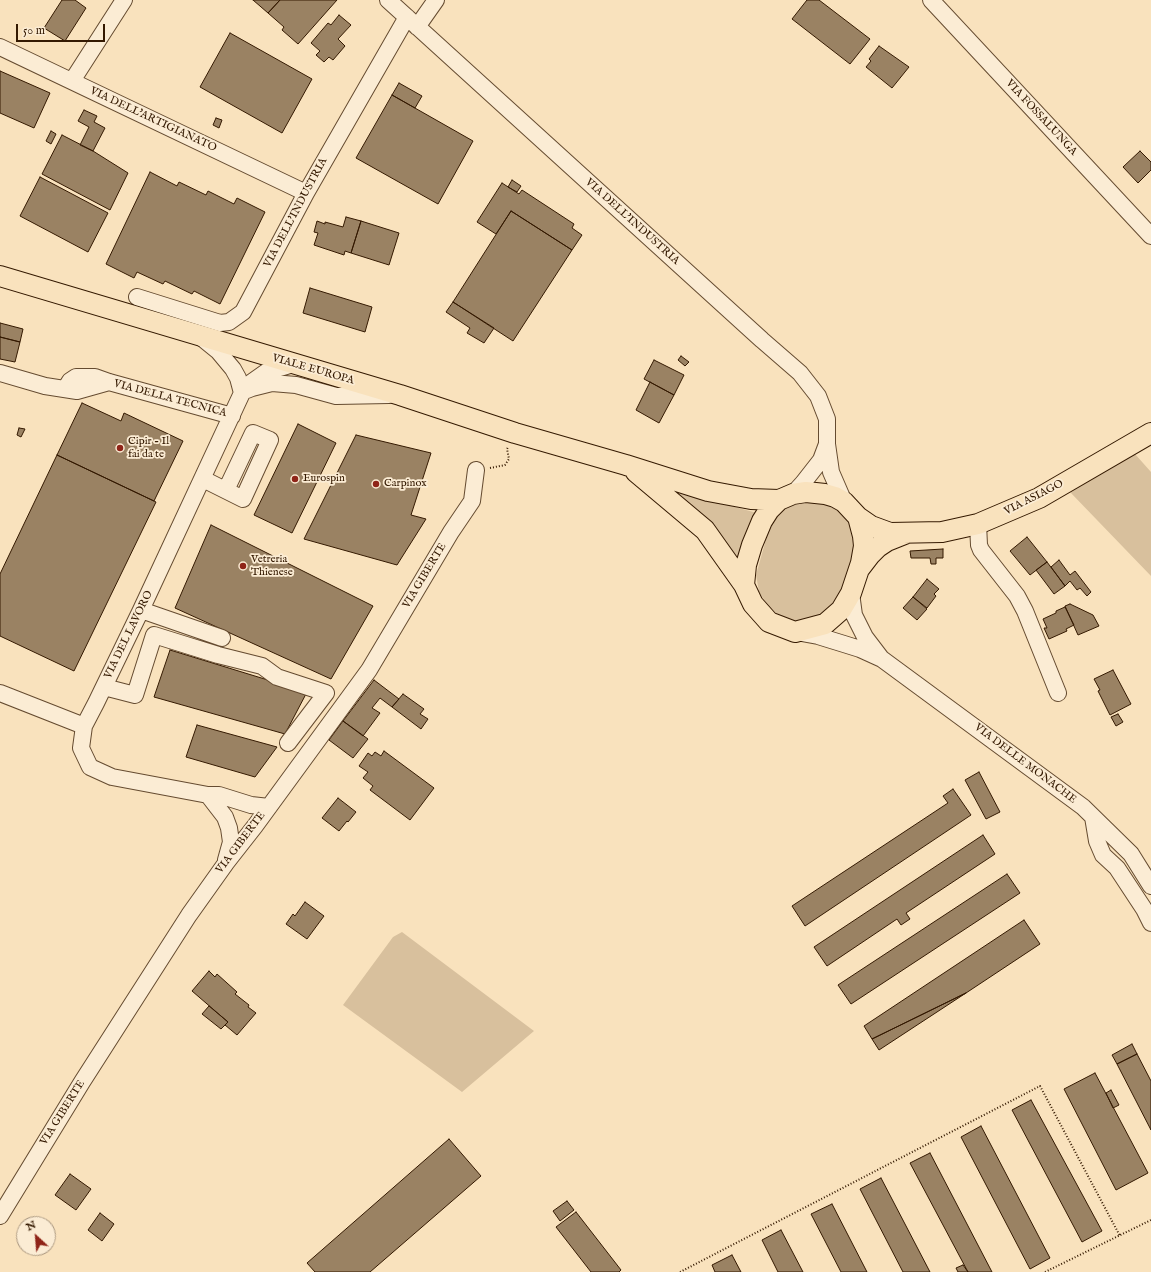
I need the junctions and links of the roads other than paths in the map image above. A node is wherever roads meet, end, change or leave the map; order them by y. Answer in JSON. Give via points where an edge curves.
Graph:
{"nodes":[{"id":1,"x":124,"y":0,"type":"edge"},
{"id":2,"x":388,"y":0,"type":"edge"},
{"id":3,"x":436,"y":0,"type":"edge"},
{"id":4,"x":931,"y":0,"type":"edge"},
{"id":5,"x":412,"y":22,"type":"junction"},
{"id":6,"x":0,"y":47,"type":"edge"},
{"id":7,"x":72,"y":81,"type":"junction"},
{"id":8,"x":306,"y":193,"type":"junction"},
{"id":9,"x":1151,"y":236,"type":"edge"},
{"id":10,"x":0,"y":276,"type":"edge"},
{"id":11,"x":137,"y":296,"type":"dead end"},
{"id":12,"x":199,"y":336,"type":"junction"},
{"id":13,"x":293,"y":364,"type":"junction"},
{"id":14,"x":0,"y":373,"type":"edge"},
{"id":15,"x":242,"y":393,"type":"junction"},
{"id":16,"x":400,"y":395,"type":"junction"},
{"id":17,"x":232,"y":416,"type":"junction"},
{"id":18,"x":1151,"y":433,"type":"edge"},
{"id":19,"x":827,"y":444,"type":"junction"},
{"id":20,"x":626,"y":465,"type":"junction"},
{"id":21,"x":476,"y":470,"type":"road end"},
{"id":22,"x":203,"y":479,"type":"junction"},
{"id":23,"x":226,"y":490,"type":"dead end"},
{"id":24,"x":786,"y":497,"type":"junction"},
{"id":25,"x":844,"y":502,"type":"junction"},
{"id":26,"x":858,"y":518,"type":"junction"},
{"id":27,"x":978,"y":524,"type":"junction"},
{"id":28,"x":907,"y":533,"type":"junction"},
{"id":29,"x":858,"y":572,"type":"junction"},
{"id":30,"x":744,"y":585,"type":"junction"},
{"id":31,"x":851,"y":593,"type":"junction"},
{"id":32,"x":141,"y":610,"type":"junction"},
{"id":33,"x":794,"y":632,"type":"junction"},
{"id":34,"x":222,"y":638,"type":"dead end"},
{"id":35,"x":882,"y":659,"type":"junction"},
{"id":36,"x":104,"y":687,"type":"junction"},
{"id":37,"x":0,"y":692,"type":"edge"},
{"id":38,"x":1058,"y":693,"type":"dead end"},
{"id":39,"x":84,"y":726,"type":"junction"},
{"id":40,"x":288,"y":743,"type":"dead end"},
{"id":41,"x":208,"y":795,"type":"junction"},
{"id":42,"x":240,"y":801,"type":"junction"},
{"id":43,"x":269,"y":808,"type":"junction"},
{"id":44,"x":225,"y":817,"type":"junction"},
{"id":45,"x":1093,"y":817,"type":"junction"},
{"id":46,"x":255,"y":826,"type":"junction"},
{"id":47,"x":226,"y":863,"type":"junction"},
{"id":48,"x":1151,"y":886,"type":"edge"},
{"id":49,"x":1151,"y":923,"type":"edge"},
{"id":50,"x":0,"y":1216,"type":"edge"}],
"edges":[{"from":1,"to":7,"type":"street"},
{"from":2,"to":5,"type":"street","name":"VIA DELL'INDUSTRIA"},
{"from":3,"to":5,"type":"street"},
{"from":4,"to":9,"type":"street","name":"VIA FOSSALUNGA"},
{"from":5,"to":8,"type":"street","name":"VIA DELL'INDUSTRIA"},
{"from":5,"to":19,"type":"street","name":"VIA DELL'INDUSTRIA","via":[[800,373],[818,396],[827,419]]},
{"from":6,"to":7,"type":"street","name":"VIA DELL'ARTIGIANATO"},
{"from":7,"to":8,"type":"street","name":"VIA DELL'ARTIGIANATO"},
{"from":8,"to":11,"type":"street","name":"VIA DELL'INDUSTRIA","via":[[243,312],[229,322],[220,323]]},
{"from":10,"to":12,"type":"main road","name":"VIALE EUROPA"},
{"from":12,"to":13,"type":"main road","name":"VIALE EUROPA"},
{"from":12,"to":15,"type":"street","via":[[218,351],[233,369]]},
{"from":13,"to":15,"type":"street","name":"VIA DEL LAVORO","via":[[266,372],[249,384]]},
{"from":13,"to":16,"type":"main road","name":"VIALE EUROPA"},
{"from":14,"to":17,"type":"street","name":"VIA DELLA TECNICA","via":[[45,386],[77,391],[109,382]]},
{"from":15,"to":16,"type":"street","via":[[272,383],[296,384],[336,396]]},
{"from":15,"to":17,"type":"street","name":"VIA DEL LAVORO"},
{"from":16,"to":20,"type":"main road","name":"VIALE EUROPA","via":[[515,433]]},
{"from":17,"to":22,"type":"street","name":"VIA DEL LAVORO"},
{"from":18,"to":27,"type":"main road","name":"VIA ASIAGO","via":[[1038,498]]},
{"from":19,"to":24,"type":"street","name":"VIA DELL'INDUSTRIA","via":[[821,460],[807,479]]},
{"from":19,"to":25,"type":"street","name":"VIA DELL'INDUSTRIA","via":[[832,472]]},
{"from":20,"to":24,"type":"main road","name":"VIALE EUROPA","via":[[708,491],[751,500]]},
{"from":20,"to":30,"type":"main road","via":[[705,530]]},
{"from":21,"to":43,"type":"street","name":"VIA GIBERTE","via":[[472,501],[369,670]]},
{"from":22,"to":23,"type":"street"},
{"from":22,"to":32,"type":"street","name":"VIA DEL LAVORO"},
{"from":24,"to":25,"type":"main road","via":[[815,492],[830,495]]},
{"from":24,"to":30,"type":"main road","via":[[769,510],[762,521],[746,565]]},
{"from":25,"to":26,"type":"main road"},
{"from":26,"to":28,"type":"main road","name":"VIA ASIAGO","via":[[870,526],[890,533]]},
{"from":26,"to":29,"type":"main road","via":[[864,546]]},
{"from":27,"to":28,"type":"main road","name":"VIA ASIAGO","via":[[942,532]]},
{"from":27,"to":38,"type":"street","via":[[981,550],[1017,596]]},
{"from":28,"to":29,"type":"main road","via":[[897,536],[870,554]]},
{"from":29,"to":31,"type":"main road"},
{"from":30,"to":33,"type":"main road","via":[[753,604],[769,622]]},
{"from":31,"to":33,"type":"main road","via":[[841,610],[825,624]]},
{"from":31,"to":35,"type":"street","via":[[854,615],[865,637]]},
{"from":32,"to":34,"type":"street"},
{"from":32,"to":36,"type":"street","name":"VIA DEL LAVORO"},
{"from":33,"to":35,"type":"street","via":[[818,636]]},
{"from":35,"to":45,"type":"street","name":"VIA DELLE MONACHE","via":[[1083,807]]},
{"from":36,"to":39,"type":"street","name":"VIA DEL LAVORO"},
{"from":36,"to":40,"type":"street","via":[[135,695],[154,635],[262,666],[277,677],[326,693]]},
{"from":37,"to":39,"type":"street"},
{"from":39,"to":41,"type":"street","name":"VIA DEL LAVORO","via":[[81,748],[90,767],[112,777]]},
{"from":41,"to":42,"type":"street","name":"VIA DEL LAVORO","via":[[219,795]]},
{"from":41,"to":44,"type":"street"},
{"from":42,"to":43,"type":"street","name":"VIA DEL LAVORO"},
{"from":42,"to":46,"type":"street","via":[[250,810]]},
{"from":43,"to":46,"type":"street","name":"VIA GIBERTE"},
{"from":44,"to":46,"type":"street"},
{"from":44,"to":47,"type":"street","via":[[231,842]]},
{"from":45,"to":48,"type":"street","name":"VIA DELLE MONACHE","via":[[1131,854]]},
{"from":45,"to":49,"type":"street","via":[[1103,855],[1117,868]]},
{"from":46,"to":47,"type":"street","name":"VIA GIBERTE"},
{"from":47,"to":50,"type":"street","name":"VIA GIBERTE","via":[[189,915],[82,1082]]}]}
